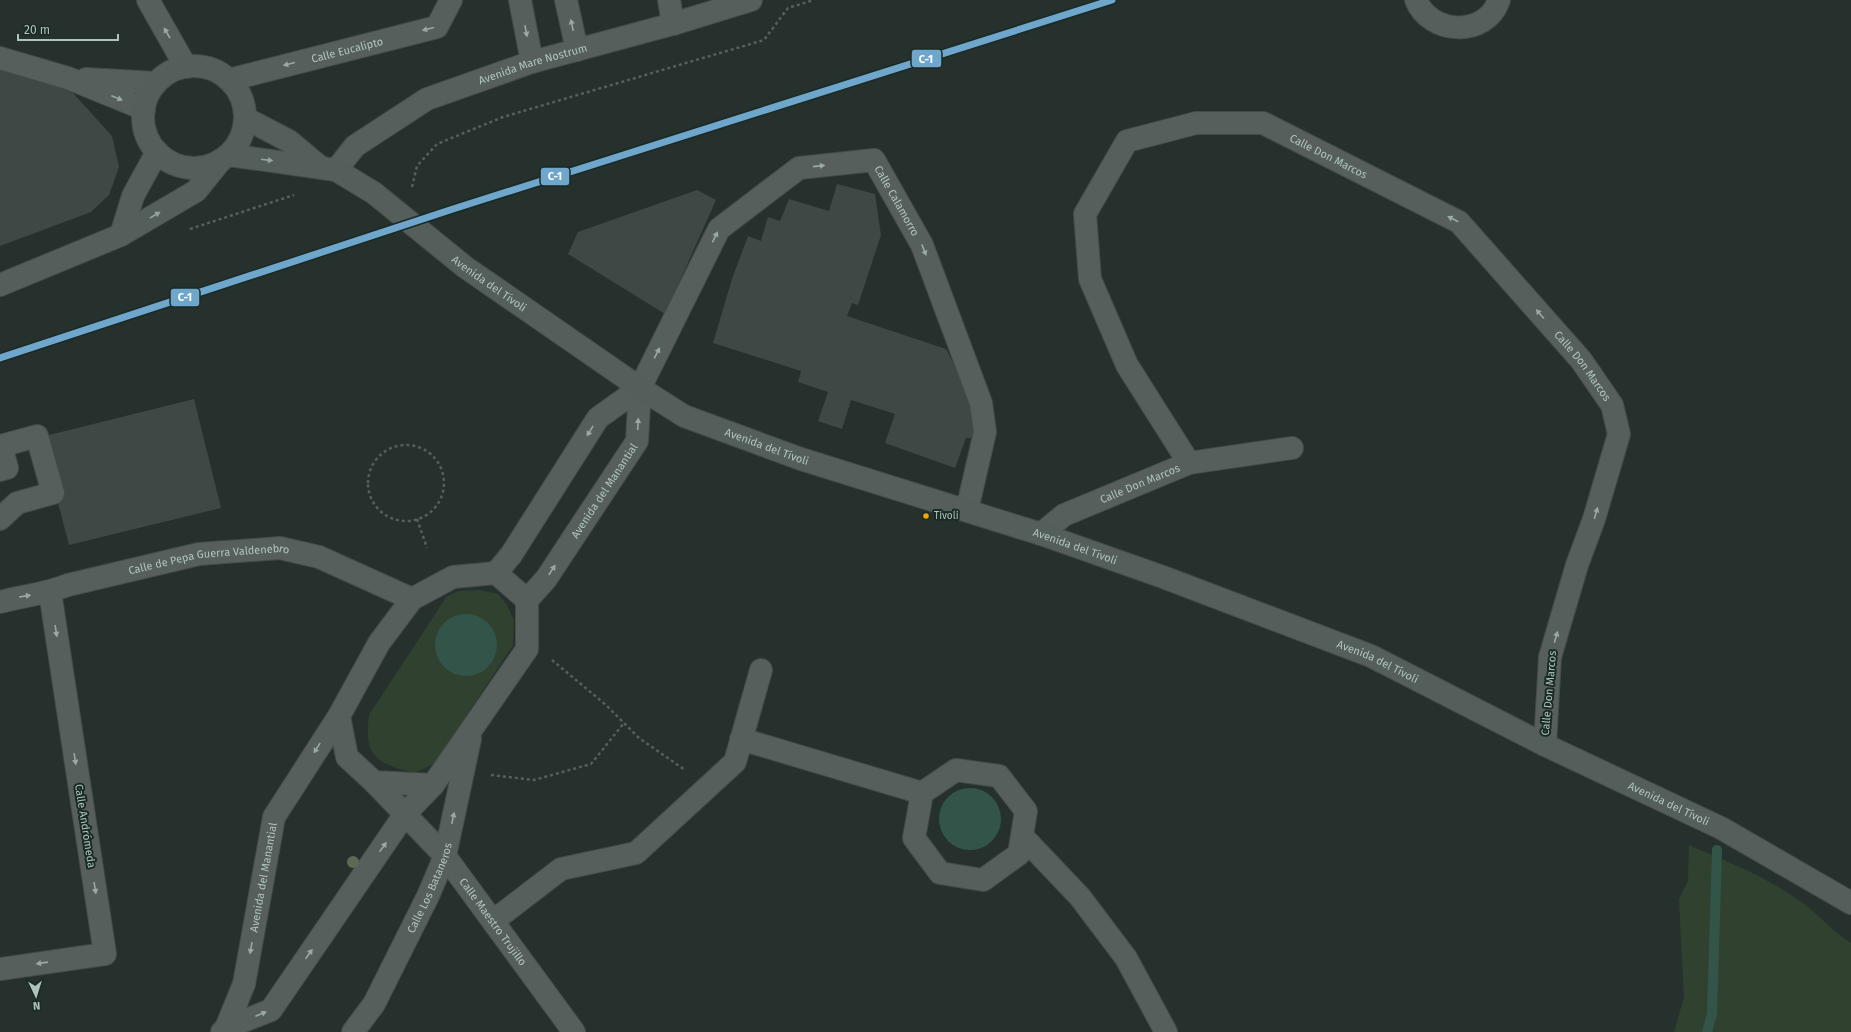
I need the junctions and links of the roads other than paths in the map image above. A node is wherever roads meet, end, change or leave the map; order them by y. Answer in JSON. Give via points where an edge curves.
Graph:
{"nodes":[{"id":1,"x":148,"y":0,"type":"edge"},
{"id":2,"x":451,"y":0,"type":"edge"},
{"id":3,"x":520,"y":0,"type":"edge"},
{"id":4,"x":566,"y":0,"type":"edge"},
{"id":5,"x":669,"y":0,"type":"edge"},
{"id":6,"x":751,"y":0,"type":"edge"},
{"id":7,"x":1416,"y":0,"type":"edge"},
{"id":8,"x":1499,"y":0,"type":"edge"},
{"id":9,"x":673,"y":24,"type":"junction"},
{"id":10,"x":577,"y":50,"type":"junction"},
{"id":11,"x":0,"y":58,"type":"edge"},
{"id":12,"x":532,"y":62,"type":"junction"},
{"id":13,"x":186,"y":67,"type":"junction"},
{"id":14,"x":68,"y":78,"type":"junction"},
{"id":15,"x":229,"y":80,"type":"junction"},
{"id":16,"x":156,"y":83,"type":"junction"},
{"id":17,"x":144,"y":109,"type":"junction"},
{"id":18,"x":245,"y":118,"type":"junction"},
{"id":19,"x":156,"y":152,"type":"junction"},
{"id":20,"x":225,"y":157,"type":"junction"},
{"id":21,"x":328,"y":168,"type":"junction"},
{"id":22,"x":121,"y":235,"type":"junction"},
{"id":23,"x":0,"y":285,"type":"edge"},
{"id":24,"x":640,"y":388,"type":"junction"},
{"id":25,"x":1292,"y":448,"type":"dead end"},
{"id":26,"x":1189,"y":463,"type":"junction"},
{"id":27,"x":0,"y":470,"type":"edge"},
{"id":28,"x":967,"y":510,"type":"junction"},
{"id":29,"x":0,"y":519,"type":"edge"},
{"id":30,"x":1041,"y":534,"type":"junction"},
{"id":31,"x":496,"y":573,"type":"junction"},
{"id":32,"x":50,"y":592,"type":"junction"},
{"id":33,"x":412,"y":599,"type":"junction"},
{"id":34,"x":527,"y":600,"type":"junction"},
{"id":35,"x":0,"y":602,"type":"edge"},
{"id":36,"x":760,"y":670,"type":"dead end"},
{"id":37,"x":339,"y":716,"type":"junction"},
{"id":38,"x":471,"y":730,"type":"junction"},
{"id":39,"x":741,"y":739,"type":"junction"},
{"id":40,"x":1545,"y":745,"type":"junction"},
{"id":41,"x":374,"y":782,"type":"junction"},
{"id":42,"x":433,"y":785,"type":"junction"},
{"id":43,"x":922,"y":793,"type":"junction"},
{"id":44,"x":405,"y":814,"type":"junction"},
{"id":45,"x":1022,"y":836,"type":"junction"},
{"id":46,"x":445,"y":856,"type":"junction"},
{"id":47,"x":1851,"y":903,"type":"edge"},
{"id":48,"x":493,"y":921,"type":"junction"},
{"id":49,"x":0,"y":969,"type":"edge"},
{"id":50,"x":224,"y":1030,"type":"edge"},
{"id":51,"x":353,"y":1032,"type":"edge"},
{"id":52,"x":574,"y":1032,"type":"edge"},
{"id":53,"x":1166,"y":1032,"type":"edge"}],
"edges":[{"from":13,"to":1,"type":"street","one_way":true},
{"from":2,"to":15,"type":"street","name":"Calle Eucalipto","one_way":true,"via":[[437,27]]},
{"from":3,"to":12,"type":"street","one_way":true},
{"from":10,"to":4,"type":"street","one_way":true},
{"from":5,"to":9,"type":"street"},
{"from":6,"to":9,"type":"street","name":"Avenida Mare Nostrum"},
{"from":7,"to":8,"type":"street","via":[[1429,19],[1443,26],[1459,28],[1474,25],[1487,17]]},
{"from":9,"to":10,"type":"street","name":"Avenida Mare Nostrum"},
{"from":10,"to":12,"type":"street","name":"Avenida Mare Nostrum"},
{"from":11,"to":14,"type":"street"},
{"from":12,"to":21,"type":"street","name":"Avenida Mare Nostrum","via":[[427,99],[355,146]]},
{"from":13,"to":15,"type":"main road","via":[[202,67],[216,71]]},
{"from":13,"to":16,"type":"main road","via":[[164,76]]},
{"from":14,"to":16,"type":"street"},
{"from":14,"to":17,"type":"street","one_way":true},
{"from":15,"to":18,"type":"main road","via":[[238,91]]},
{"from":16,"to":17,"type":"main road","via":[[148,95]]},
{"from":17,"to":19,"type":"main road","via":[[143,124]]},
{"from":18,"to":20,"type":"main road","via":[[243,132],[237,144]]},
{"from":18,"to":21,"type":"main road","via":[[289,141]]},
{"from":19,"to":20,"type":"main road","via":[[171,162],[188,168],[205,167]]},
{"from":19,"to":22,"type":"main road","via":[[133,196]]},
{"from":20,"to":21,"type":"main road","one_way":true},
{"from":22,"to":20,"type":"main road","one_way":true,"via":[[196,191]]},
{"from":21,"to":24,"type":"main road","name":"Avenida del Tívoli","via":[[374,193],[465,267]]},
{"from":22,"to":23,"type":"main road"},
{"from":24,"to":28,"type":"main road","name":"Avenida del Tívoli","via":[[684,416],[779,451]]},
{"from":24,"to":28,"type":"street","name":"Calle Calamorro","one_way":true,"via":[[719,228],[799,168],[874,160],[922,245],[981,403],[985,432]]},
{"from":24,"to":31,"type":"street","one_way":true,"via":[[598,418],[511,555]]},
{"from":34,"to":24,"type":"street","name":"Avenida del Manantial","one_way":true,"via":[[546,579],[637,441]]},
{"from":25,"to":26,"type":"street"},
{"from":26,"to":30,"type":"street","name":"Calle Don Marcos","via":[[1064,515]]},
{"from":40,"to":26,"type":"street","name":"Calle Don Marcos","one_way":true,"via":[[1550,656],[1619,434],[1612,405],[1581,360],[1459,222],[1263,123],[1196,123],[1127,141],[1085,214],[1090,279],[1127,365]]},
{"from":27,"to":29,"type":"street","via":[[7,468],[1,446],[37,436],[53,493],[17,503]]},
{"from":28,"to":30,"type":"main road","name":"Avenida del Tívoli"},
{"from":30,"to":40,"type":"main road","name":"Avenida del Tívoli","via":[[1371,656]]},
{"from":31,"to":33,"type":"street","name":"Avenida del Manantial","via":[[453,577]]},
{"from":31,"to":34,"type":"street"},
{"from":32,"to":33,"type":"street","name":"Calle de Pepa Guerra Valdenebro","via":[[199,554],[280,548],[319,557]]},
{"from":35,"to":32,"type":"street","name":"Calle de Pepa Guerra Valdenebro","one_way":true},
{"from":32,"to":49,"type":"street","name":"Calle Andrómeda","one_way":true,"via":[[105,954]]},
{"from":33,"to":37,"type":"street","name":"Avenida del Manantial","via":[[379,643]]},
{"from":34,"to":38,"type":"street","name":"Avenida del Manantial","via":[[527,648]]},
{"from":36,"to":39,"type":"street"},
{"from":37,"to":41,"type":"street","via":[[347,757]]},
{"from":37,"to":50,"type":"street","name":"Avenida del Manantial","one_way":true,"via":[[274,817],[244,984]]},
{"from":38,"to":42,"type":"street","name":"Avenida del Manantial"},
{"from":46,"to":38,"type":"street","name":"Calle Los Bataneros","one_way":true},
{"from":39,"to":43,"type":"street"},
{"from":39,"to":48,"type":"street","via":[[735,762],[636,853],[561,869]]},
{"from":40,"to":47,"type":"main road","name":"Avenida del Tívoli","via":[[1720,828]]},
{"from":41,"to":42,"type":"street"},
{"from":41,"to":44,"type":"street","name":"Calle Maestro Trujillo"},
{"from":42,"to":44,"type":"street","name":"Avenida del Manantial"},
{"from":43,"to":45,"type":"street","via":[[956,770],[999,776],[1026,811]]},
{"from":43,"to":45,"type":"street","via":[[914,838],[940,873],[983,880],[1019,854]]},
{"from":44,"to":46,"type":"street","name":"Calle Maestro Trujillo"},
{"from":50,"to":44,"type":"street","name":"Avenida del Manantial","one_way":true,"via":[[271,1010]]},
{"from":45,"to":53,"type":"street","via":[[1080,897],[1126,958]]},
{"from":46,"to":48,"type":"street","name":"Calle Maestro Trujillo"},
{"from":46,"to":51,"type":"street","name":"Calle Los Bataneros","via":[[374,1004]]},
{"from":48,"to":52,"type":"street","name":"Calle Maestro Trujillo"}]}
